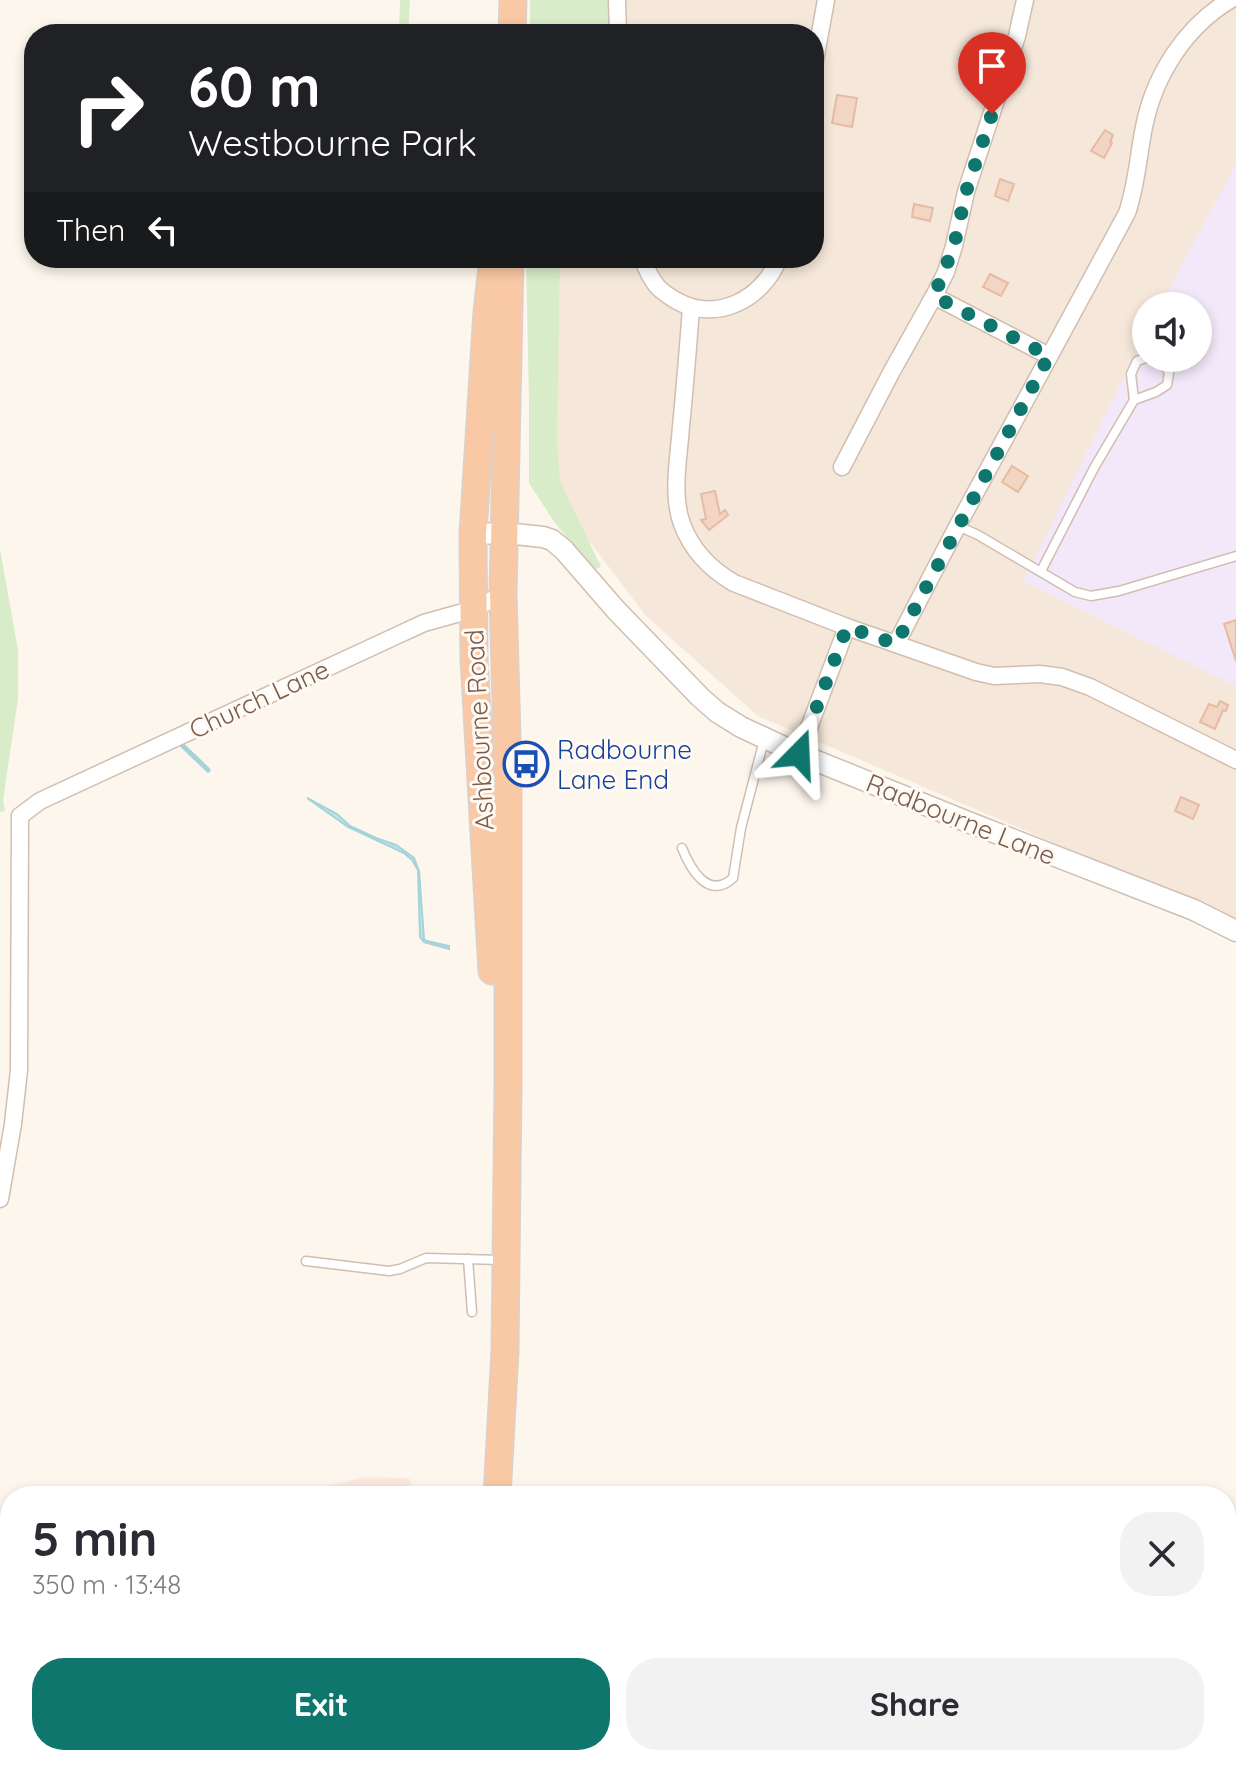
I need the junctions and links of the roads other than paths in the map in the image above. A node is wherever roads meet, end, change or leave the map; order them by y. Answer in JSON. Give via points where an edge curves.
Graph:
{"nodes":[{"id":1,"x":513,"y":0,"type":"edge"},
{"id":2,"x":617,"y":0,"type":"edge"},
{"id":3,"x":826,"y":0,"type":"edge"},
{"id":4,"x":1025,"y":0,"type":"edge"},
{"id":5,"x":1230,"y":0,"type":"edge"},
{"id":6,"x":512,"y":24,"type":"edge"},
{"id":7,"x":618,"y":24,"type":"edge"},
{"id":8,"x":822,"y":24,"type":"edge"},
{"id":9,"x":492,"y":268,"type":"edge"},
{"id":10,"x":510,"y":268,"type":"edge"},
{"id":11,"x":646,"y":268,"type":"edge"},
{"id":12,"x":774,"y":268,"type":"edge"},
{"id":13,"x":934,"y":296,"type":"junction"},
{"id":14,"x":691,"y":308,"type":"junction"},
{"id":15,"x":1049,"y":356,"type":"junction"},
{"id":16,"x":1132,"y":372,"type":"edge"},
{"id":17,"x":1168,"y":372,"type":"edge"},
{"id":18,"x":1134,"y":400,"type":"junction"},
{"id":19,"x":842,"y":467,"type":"dead end"},
{"id":20,"x":958,"y":525,"type":"junction"},
{"id":21,"x":505,"y":533,"type":"junction"},
{"id":22,"x":473,"y":534,"type":"junction"},
{"id":23,"x":1236,"y":556,"type":"edge"},
{"id":24,"x":1041,"y":571,"type":"junction"},
{"id":25,"x":503,"y":594,"type":"junction"},
{"id":26,"x":474,"y":609,"type":"junction"},
{"id":27,"x":847,"y":627,"type":"junction"},
{"id":28,"x":896,"y":644,"type":"junction"},
{"id":29,"x":764,"y":739,"type":"junction"},
{"id":30,"x":799,"y":754,"type":"junction"},
{"id":31,"x":1236,"y":760,"type":"edge"},
{"id":32,"x":682,"y":848,"type":"dead end"},
{"id":33,"x":1236,"y":931,"type":"edge"},
{"id":34,"x":0,"y":1199,"type":"edge"},
{"id":35,"x":506,"y":1203,"type":"junction"},
{"id":36,"x":468,"y":1259,"type":"junction"},
{"id":37,"x":506,"y":1260,"type":"junction"},
{"id":38,"x":306,"y":1261,"type":"dead end"},
{"id":39,"x":472,"y":1312,"type":"dead end"},
{"id":40,"x":498,"y":1486,"type":"edge"}],
"edges":[{"from":1,"to":6,"type":"highway"},
{"from":2,"to":7,"type":"street"},
{"from":3,"to":8,"type":"street"},
{"from":4,"to":13,"type":"street","via":[[954,246]]},
{"from":5,"to":15,"type":"street","via":[[1185,39],[1155,89],[1127,213]]},
{"from":9,"to":22,"type":"highway","name":"Ashbourne Road"},
{"from":10,"to":21,"type":"highway","name":"Ashbourne Road"},
{"from":11,"to":14,"type":"street","via":[[658,287]]},
{"from":12,"to":14,"type":"street","via":[[761,287],[735,305]]},
{"from":13,"to":15,"type":"street"},
{"from":13,"to":19,"type":"street"},
{"from":14,"to":27,"type":"street","via":[[677,503],[692,545],[705,563],[734,583]]},
{"from":15,"to":20,"type":"street"},
{"from":16,"to":18,"type":"lane"},
{"from":17,"to":18,"type":"lane","via":[[1167,385]]},
{"from":18,"to":24,"type":"lane"},
{"from":20,"to":24,"type":"lane"},
{"from":20,"to":28,"type":"street"},
{"from":21,"to":22,"type":"street","name":"Radbourne Lane"},
{"from":21,"to":25,"type":"highway","name":"Ashbourne Road"},
{"from":21,"to":29,"type":"street","name":"Radbourne Lane","via":[[552,540],[700,697]]},
{"from":22,"to":26,"type":"highway","name":"Ashbourne Road"},
{"from":23,"to":24,"type":"lane","via":[[1091,596]]},
{"from":25,"to":26,"type":"street","name":"Church Lane"},
{"from":25,"to":35,"type":"highway","name":"Ashbourne Road","via":[[508,775]]},
{"from":26,"to":34,"type":"street","name":"Church Lane","via":[[424,623],[40,801],[20,816],[19,1070]]},
{"from":26,"to":35,"type":"highway","name":"Ashbourne Road"},
{"from":27,"to":28,"type":"street"},
{"from":27,"to":30,"type":"street"},
{"from":28,"to":31,"type":"street","via":[[985,674],[1062,677]]},
{"from":29,"to":30,"type":"street","name":"Radbourne Lane"},
{"from":29,"to":32,"type":"lane","via":[[733,878],[722,885],[702,880]]},
{"from":30,"to":33,"type":"street","name":"Radbourne Lane"},
{"from":35,"to":37,"type":"highway","name":"Ashbourne Road"},
{"from":36,"to":37,"type":"lane"},
{"from":36,"to":38,"type":"lane","via":[[426,1258],[389,1271]]},
{"from":36,"to":39,"type":"lane"},
{"from":37,"to":40,"type":"highway","name":"Ashbourne Road"}]}
